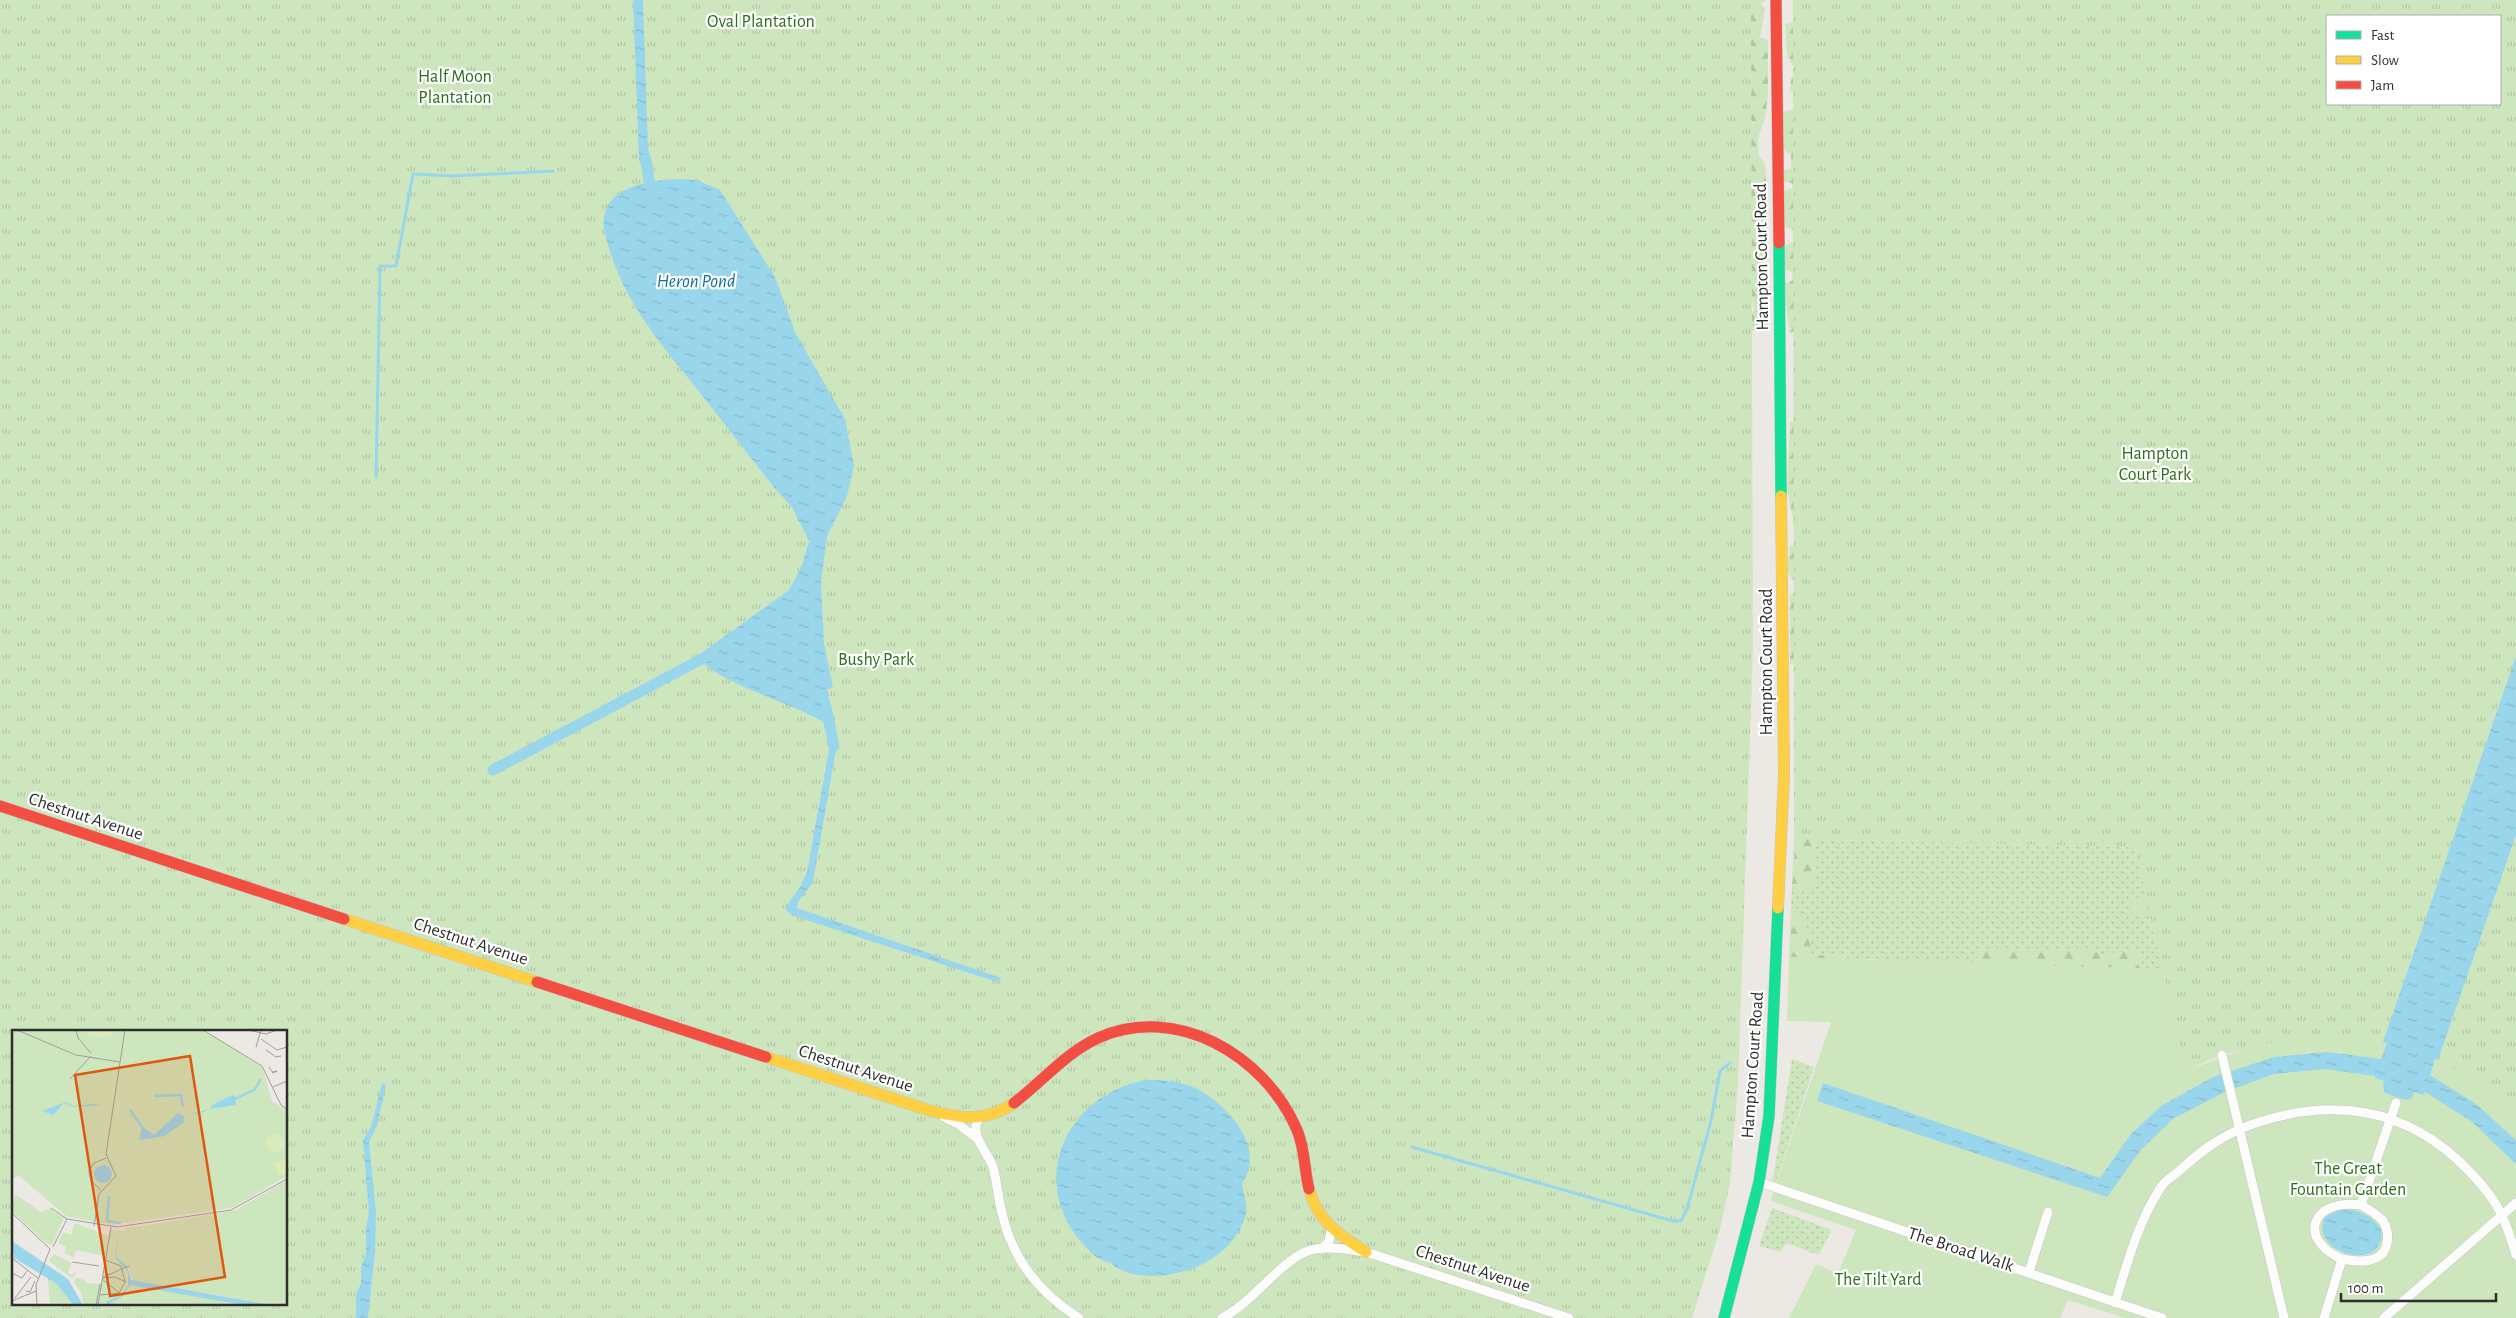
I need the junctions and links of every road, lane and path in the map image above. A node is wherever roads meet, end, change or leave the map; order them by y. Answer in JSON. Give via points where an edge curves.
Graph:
{"nodes":[{"id":1,"x":1776,"y":0,"type":"edge"},
{"id":2,"x":0,"y":806,"type":"edge"},
{"id":3,"x":2222,"y":1055,"type":"dead end"},
{"id":4,"x":2396,"y":1103,"type":"dead end"},
{"id":5,"x":931,"y":1111,"type":"junction"},
{"id":6,"x":979,"y":1118,"type":"junction"},
{"id":7,"x":2390,"y":1118,"type":"junction"},
{"id":8,"x":2240,"y":1128,"type":"junction"},
{"id":9,"x":979,"y":1140,"type":"junction"},
{"id":10,"x":1759,"y":1182,"type":"junction"},
{"id":11,"x":2516,"y":1203,"type":"edge"},
{"id":12,"x":2361,"y":1205,"type":"junction"},
{"id":13,"x":2048,"y":1212,"type":"dead end"},
{"id":14,"x":2502,"y":1214,"type":"junction"},
{"id":15,"x":1332,"y":1228,"type":"junction"},
{"id":16,"x":1322,"y":1249,"type":"junction"},
{"id":17,"x":1366,"y":1252,"type":"junction"},
{"id":18,"x":2516,"y":1255,"type":"edge"},
{"id":19,"x":2342,"y":1259,"type":"junction"},
{"id":20,"x":2029,"y":1272,"type":"junction"},
{"id":21,"x":2115,"y":1303,"type":"junction"},
{"id":22,"x":1079,"y":1318,"type":"edge"},
{"id":23,"x":1222,"y":1318,"type":"edge"},
{"id":24,"x":1569,"y":1318,"type":"edge"},
{"id":25,"x":1724,"y":1318,"type":"edge"},
{"id":26,"x":2162,"y":1318,"type":"edge"},
{"id":27,"x":2284,"y":1318,"type":"edge"},
{"id":28,"x":2324,"y":1318,"type":"edge"},
{"id":29,"x":2384,"y":1318,"type":"edge"}],
"edges":[{"from":1,"to":10,"type":"street","name":"Hampton Court Road","via":[[1784,775],[1769,1116]]},
{"from":2,"to":5,"type":"street","name":"Chestnut Avenue"},
{"from":3,"to":8,"type":"street"},
{"from":4,"to":7,"type":"street"},
{"from":5,"to":6,"type":"street","name":"Chestnut Avenue"},
{"from":5,"to":9,"type":"street","name":"Chestnut Avenue","via":[[958,1124]]},
{"from":6,"to":9,"type":"street","name":"Chestnut Avenue","via":[[975,1129]]},
{"from":6,"to":15,"type":"street","name":"Chestnut Avenue","via":[[1013,1105],[1062,1059],[1107,1034],[1157,1028],[1199,1035],[1230,1049],[1274,1088],[1298,1132],[1320,1217]]},
{"from":7,"to":8,"type":"street","via":[[2317,1109],[2280,1115]]},
{"from":7,"to":12,"type":"street"},
{"from":7,"to":14,"type":"street","via":[[2439,1143],[2479,1181]]},
{"from":8,"to":21,"type":"street","via":[[2206,1146],[2162,1186],[2134,1242]]},
{"from":8,"to":27,"type":"street"},
{"from":9,"to":22,"type":"street","name":"Chestnut Avenue","via":[[993,1167],[1002,1213],[1017,1255],[1039,1286]]},
{"from":10,"to":20,"type":"street","name":"The Broad Walk"},
{"from":10,"to":25,"type":"street","name":"Hampton Court Road"},
{"from":11,"to":14,"type":"street"},
{"from":12,"to":19,"type":"street","via":[[2327,1207],[2316,1223],[2319,1242]]},
{"from":12,"to":19,"type":"street","via":[[2381,1219],[2386,1227],[2388,1243],[2381,1256],[2375,1259]]},
{"from":13,"to":20,"type":"street"},
{"from":14,"to":18,"type":"street"},
{"from":14,"to":29,"type":"street"},
{"from":15,"to":16,"type":"street"},
{"from":15,"to":17,"type":"street","name":"Chestnut Avenue"},
{"from":16,"to":17,"type":"street","name":"Chestnut Avenue"},
{"from":16,"to":23,"type":"street","name":"Chestnut Avenue","via":[[1301,1255]]},
{"from":17,"to":24,"type":"street","name":"Chestnut Avenue"},
{"from":19,"to":28,"type":"street"},
{"from":20,"to":21,"type":"street","name":"The Broad Walk"},
{"from":21,"to":26,"type":"street","name":"The Broad Walk"}]}
